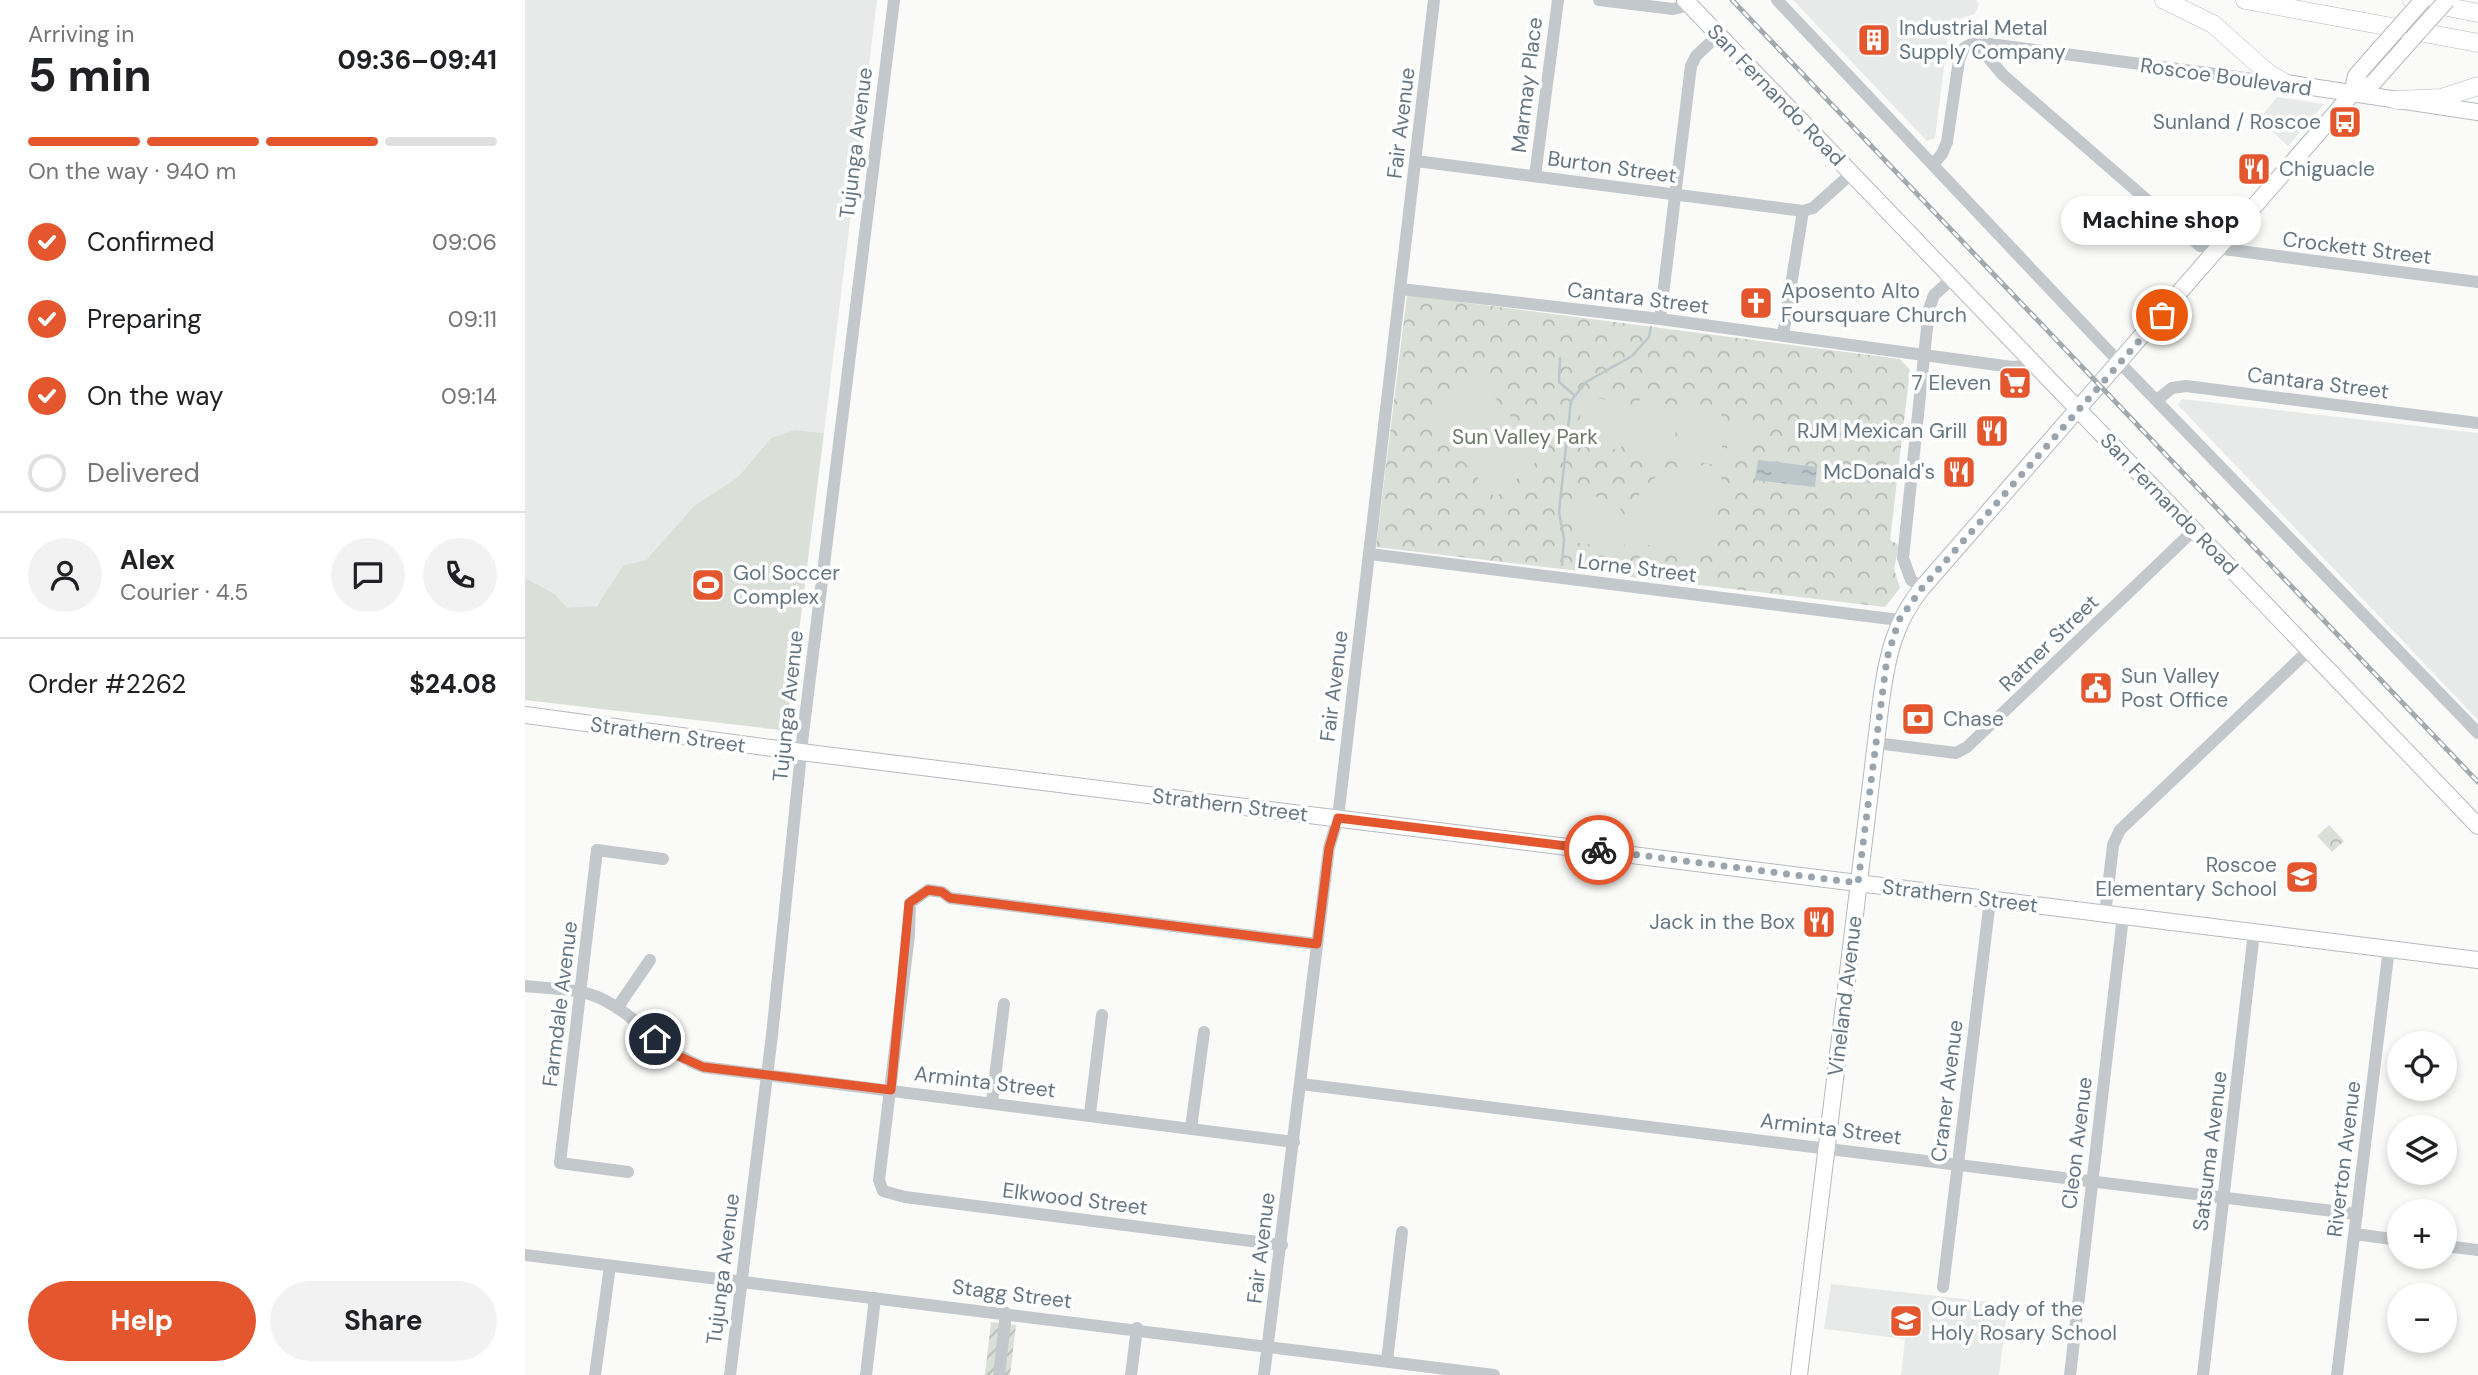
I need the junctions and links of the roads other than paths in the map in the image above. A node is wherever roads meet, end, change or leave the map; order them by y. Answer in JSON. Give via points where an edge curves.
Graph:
{"nodes":[{"id":1,"x":894,"y":0,"type":"edge"},
{"id":2,"x":1434,"y":0,"type":"edge"},
{"id":3,"x":1558,"y":0,"type":"edge"},
{"id":4,"x":1599,"y":0,"type":"edge"},
{"id":5,"x":1776,"y":0,"type":"edge"},
{"id":6,"x":2164,"y":0,"type":"edge"},
{"id":7,"x":2245,"y":0,"type":"edge"},
{"id":8,"x":2412,"y":0,"type":"edge"},
{"id":9,"x":2423,"y":0,"type":"edge"},
{"id":10,"x":2447,"y":0,"type":"edge"},
{"id":11,"x":1687,"y":3,"type":"edge"},
{"id":12,"x":2478,"y":13,"type":"edge"},
{"id":13,"x":1718,"y":35,"type":"junction"},
{"id":14,"x":1975,"y":42,"type":"junction"},
{"id":15,"x":2478,"y":43,"type":"edge"},
{"id":16,"x":2285,"y":83,"type":"junction"},
{"id":17,"x":2478,"y":86,"type":"edge"},
{"id":18,"x":2353,"y":94,"type":"junction"},
{"id":19,"x":2396,"y":100,"type":"junction"},
{"id":20,"x":2478,"y":112,"type":"edge"},
{"id":21,"x":1416,"y":161,"type":"junction"},
{"id":22,"x":1933,"y":164,"type":"junction"},
{"id":23,"x":1851,"y":174,"type":"junction"},
{"id":24,"x":1535,"y":176,"type":"junction"},
{"id":25,"x":1675,"y":194,"type":"junction"},
{"id":26,"x":1803,"y":211,"type":"junction"},
{"id":27,"x":2217,"y":250,"type":"junction"},
{"id":28,"x":1952,"y":279,"type":"junction"},
{"id":29,"x":2478,"y":282,"type":"edge"},
{"id":30,"x":1401,"y":289,"type":"junction"},
{"id":31,"x":1660,"y":319,"type":"junction"},
{"id":32,"x":1783,"y":335,"type":"junction"},
{"id":33,"x":1925,"y":356,"type":"junction"},
{"id":34,"x":2120,"y":363,"type":"junction"},
{"id":35,"x":2036,"y":365,"type":"junction"},
{"id":36,"x":2157,"y":400,"type":"junction"},
{"id":37,"x":2078,"y":409,"type":"junction"},
{"id":38,"x":2478,"y":423,"type":"edge"},
{"id":39,"x":2194,"y":530,"type":"junction"},
{"id":40,"x":1370,"y":554,"type":"junction"},
{"id":41,"x":1922,"y":588,"type":"junction"},
{"id":42,"x":1899,"y":620,"type":"junction"},
{"id":43,"x":2309,"y":650,"type":"junction"},
{"id":44,"x":525,"y":715,"type":"edge"},
{"id":45,"x":2478,"y":733,"type":"edge"},
{"id":46,"x":1876,"y":743,"type":"junction"},
{"id":47,"x":801,"y":752,"type":"junction"},
{"id":48,"x":1338,"y":818,"type":"junction"},
{"id":49,"x":2478,"y":826,"type":"edge"},
{"id":50,"x":663,"y":859,"type":"dead end"},
{"id":51,"x":1858,"y":883,"type":"junction"},
{"id":52,"x":1990,"y":900,"type":"junction"},
{"id":53,"x":2105,"y":914,"type":"junction"},
{"id":54,"x":2123,"y":916,"type":"junction"},
{"id":55,"x":2254,"y":932,"type":"junction"},
{"id":56,"x":1317,"y":944,"type":"junction"},
{"id":57,"x":2389,"y":948,"type":"junction"},
{"id":58,"x":650,"y":960,"type":"dead end"},
{"id":59,"x":2478,"y":960,"type":"edge"},
{"id":60,"x":525,"y":986,"type":"edge"},
{"id":61,"x":581,"y":993,"type":"junction"},
{"id":62,"x":1004,"y":1004,"type":"dead end"},
{"id":63,"x":617,"y":1008,"type":"junction"},
{"id":64,"x":1102,"y":1015,"type":"dead end"},
{"id":65,"x":1204,"y":1032,"type":"dead end"},
{"id":66,"x":767,"y":1075,"type":"junction"},
{"id":67,"x":1301,"y":1084,"type":"junction"},
{"id":68,"x":891,"y":1090,"type":"junction"},
{"id":69,"x":992,"y":1102,"type":"junction"},
{"id":70,"x":1090,"y":1114,"type":"junction"},
{"id":71,"x":1191,"y":1128,"type":"junction"},
{"id":72,"x":1294,"y":1142,"type":"junction"},
{"id":73,"x":1827,"y":1148,"type":"junction"},
{"id":74,"x":1958,"y":1164,"type":"junction"},
{"id":75,"x":628,"y":1172,"type":"dead end"},
{"id":76,"x":2092,"y":1179,"type":"junction"},
{"id":77,"x":2224,"y":1196,"type":"junction"},
{"id":78,"x":2357,"y":1214,"type":"junction"},
{"id":79,"x":1402,"y":1232,"type":"dead end"},
{"id":80,"x":2354,"y":1234,"type":"junction"},
{"id":81,"x":2387,"y":1238,"type":"edge"},
{"id":82,"x":1282,"y":1245,"type":"junction"},
{"id":83,"x":2457,"y":1247,"type":"edge"},
{"id":84,"x":2478,"y":1250,"type":"edge"},
{"id":85,"x":525,"y":1255,"type":"edge"},
{"id":86,"x":610,"y":1266,"type":"junction"},
{"id":87,"x":740,"y":1281,"type":"junction"},
{"id":88,"x":1943,"y":1287,"type":"dead end"},
{"id":89,"x":876,"y":1298,"type":"junction"},
{"id":90,"x":1006,"y":1313,"type":"junction"},
{"id":91,"x":1137,"y":1328,"type":"junction"},
{"id":92,"x":1267,"y":1345,"type":"junction"},
{"id":93,"x":1395,"y":1366,"type":"edge"},
{"id":94,"x":596,"y":1375,"type":"edge"},
{"id":95,"x":730,"y":1375,"type":"edge"},
{"id":96,"x":866,"y":1375,"type":"edge"},
{"id":97,"x":999,"y":1375,"type":"edge"},
{"id":98,"x":1131,"y":1375,"type":"edge"},
{"id":99,"x":1264,"y":1375,"type":"edge"},
{"id":100,"x":1494,"y":1375,"type":"edge"},
{"id":101,"x":1799,"y":1375,"type":"edge"},
{"id":102,"x":2070,"y":1375,"type":"edge"},
{"id":103,"x":2203,"y":1375,"type":"edge"},
{"id":104,"x":2337,"y":1375,"type":"edge"}],
"edges":[{"from":1,"to":47,"type":"street","name":"Tujunga Avenue"},
{"from":2,"to":21,"type":"street","name":"Fair Avenue"},
{"from":3,"to":24,"type":"street","name":"Marmay Place"},
{"from":4,"to":11,"type":"street","via":[[1674,9]]},
{"from":5,"to":22,"type":"street"},
{"from":6,"to":16,"type":"highway","via":[[2213,24]]},
{"from":7,"to":15,"type":"highway"},
{"from":8,"to":12,"type":"highway"},
{"from":9,"to":18,"type":"main road","bridge":true,"via":[[2356,76]]},
{"from":10,"to":18,"type":"main road","bridge":true,"via":[[2373,83]]},
{"from":11,"to":13,"type":"main road","name":"San Fernando Road"},
{"from":13,"to":23,"type":"main road","name":"San Fernando Road"},
{"from":13,"to":25,"type":"street","via":[[1691,66]]},
{"from":14,"to":16,"type":"street","name":"Roscoe Boulevard"},
{"from":14,"to":22,"type":"street","via":[[1964,48],[1959,60],[1947,142]]},
{"from":14,"to":27,"type":"street","name":"Crockett Street","via":[[2003,75],[2164,218],[2200,246]]},
{"from":16,"to":18,"type":"main road","name":"Roscoe Boulevard"},
{"from":17,"to":19,"type":"highway","via":[[2441,98]]},
{"from":18,"to":19,"type":"main road","name":"Roscoe Boulevard"},
{"from":18,"to":27,"type":"main road","name":"Vineland Avenue"},
{"from":19,"to":20,"type":"main road","name":"Roscoe Boulevard"},
{"from":21,"to":24,"type":"street","name":"Burton Street"},
{"from":21,"to":30,"type":"street","name":"Fair Avenue"},
{"from":22,"to":34,"type":"street"},
{"from":23,"to":26,"type":"street","via":[[1813,208]]},
{"from":23,"to":28,"type":"main road","name":"San Fernando Road"},
{"from":24,"to":25,"type":"street","name":"Burton Street"},
{"from":25,"to":26,"type":"street","name":"Burton Street"},
{"from":25,"to":31,"type":"street"},
{"from":26,"to":32,"type":"street"},
{"from":27,"to":29,"type":"street","name":"Crockett Street"},
{"from":27,"to":34,"type":"main road","name":"Vineland Avenue"},
{"from":28,"to":33,"type":"street","via":[[1930,303]]},
{"from":28,"to":35,"type":"main road","name":"San Fernando Road"},
{"from":30,"to":31,"type":"street","name":"Cantara Street"},
{"from":30,"to":40,"type":"street","name":"Fair Avenue"},
{"from":31,"to":32,"type":"street","name":"Cantara Street"},
{"from":32,"to":33,"type":"street","name":"Cantara Street"},
{"from":33,"to":35,"type":"street","name":"Cantara Street","via":[[2013,367]]},
{"from":33,"to":41,"type":"street","via":[[1903,558],[1911,580]]},
{"from":34,"to":36,"type":"street"},
{"from":34,"to":37,"type":"main road","name":"Vineland Avenue"},
{"from":35,"to":37,"type":"main road","name":"San Fernando Road"},
{"from":36,"to":38,"type":"street","name":"Cantara Street","via":[[2172,388],[2186,386]]},
{"from":36,"to":45,"type":"street"},
{"from":37,"to":39,"type":"main road","name":"San Fernando Road"},
{"from":37,"to":41,"type":"main road","name":"Vineland Avenue"},
{"from":39,"to":43,"type":"main road","name":"San Fernando Road"},
{"from":39,"to":46,"type":"street","name":"Ratner Street","via":[[1967,747],[1956,753]]},
{"from":40,"to":42,"type":"street","name":"Lorne Street"},
{"from":40,"to":48,"type":"street","name":"Fair Avenue"},
{"from":41,"to":42,"type":"main road","name":"Vineland Avenue"},
{"from":42,"to":46,"type":"main road","name":"Vineland Avenue","via":[[1887,658]]},
{"from":43,"to":49,"type":"main road","name":"San Fernando Road"},
{"from":43,"to":53,"type":"street","via":[[2120,830],[2113,845]]},
{"from":44,"to":47,"type":"main road","name":"Strathern Street"},
{"from":46,"to":51,"type":"main road","name":"Vineland Avenue"},
{"from":47,"to":48,"type":"main road","name":"Strathern Street"},
{"from":47,"to":66,"type":"street","name":"Tujunga Avenue"},
{"from":48,"to":51,"type":"main road","name":"Strathern Street"},
{"from":48,"to":56,"type":"street","name":"Fair Avenue","via":[[1329,848]]},
{"from":50,"to":61,"type":"street","name":"Farmdale Avenue","via":[[597,850]]},
{"from":51,"to":52,"type":"main road","name":"Strathern Street"},
{"from":51,"to":73,"type":"main road","name":"Vineland Avenue"},
{"from":52,"to":53,"type":"main road","name":"Strathern Street"},
{"from":52,"to":74,"type":"street","name":"Craner Avenue"},
{"from":53,"to":54,"type":"main road","name":"Strathern Street"},
{"from":54,"to":55,"type":"main road","name":"Strathern Street"},
{"from":54,"to":76,"type":"street","name":"Cleon Avenue"},
{"from":55,"to":57,"type":"main road","name":"Strathern Street"},
{"from":55,"to":77,"type":"street","name":"Satsuma Avenue"},
{"from":56,"to":67,"type":"street","name":"Fair Avenue"},
{"from":56,"to":68,"type":"street","via":[[950,898],[928,890],[909,903]]},
{"from":57,"to":59,"type":"main road","name":"Strathern Street"},
{"from":57,"to":78,"type":"street","name":"Riverton Avenue"},
{"from":58,"to":63,"type":"street"},
{"from":60,"to":61,"type":"street","name":"Arminta Street"},
{"from":61,"to":63,"type":"street","name":"Arminta Street"},
{"from":61,"to":75,"type":"street","name":"Farmdale Avenue","via":[[561,1163]]},
{"from":62,"to":69,"type":"street"},
{"from":63,"to":66,"type":"street","name":"Arminta Street","via":[[686,1061]]},
{"from":64,"to":70,"type":"street"},
{"from":65,"to":71,"type":"street"},
{"from":66,"to":68,"type":"street","name":"Arminta Street"},
{"from":66,"to":87,"type":"street","name":"Tujunga Avenue"},
{"from":67,"to":72,"type":"street","name":"Fair Avenue"},
{"from":67,"to":73,"type":"street","name":"Arminta Street"},
{"from":68,"to":69,"type":"street","name":"Arminta Street"},
{"from":68,"to":82,"type":"street","name":"Elkwood Street","via":[[880,1172],[883,1191]]},
{"from":69,"to":70,"type":"street","name":"Arminta Street"},
{"from":70,"to":71,"type":"street","name":"Arminta Street"},
{"from":71,"to":72,"type":"street","name":"Arminta Street"},
{"from":72,"to":82,"type":"street","name":"Fair Avenue"},
{"from":73,"to":74,"type":"street","name":"Arminta Street"},
{"from":73,"to":101,"type":"main road","name":"Vineland Avenue"},
{"from":74,"to":76,"type":"street","name":"Arminta Street"},
{"from":74,"to":88,"type":"street","name":"Craner Avenue"},
{"from":76,"to":77,"type":"street","name":"Arminta Street"},
{"from":76,"to":102,"type":"street","name":"Cleon Avenue"},
{"from":77,"to":78,"type":"street","name":"Arminta Street"},
{"from":77,"to":103,"type":"street","name":"Satsuma Avenue"},
{"from":78,"to":80,"type":"street","name":"Riverton Avenue"},
{"from":79,"to":93,"type":"street"},
{"from":80,"to":81,"type":"street"},
{"from":80,"to":104,"type":"street","name":"Riverton Avenue"},
{"from":82,"to":92,"type":"street","name":"Fair Avenue"},
{"from":83,"to":84,"type":"street"},
{"from":85,"to":86,"type":"street","name":"Stagg Street"},
{"from":86,"to":87,"type":"street","name":"Stagg Street"},
{"from":86,"to":94,"type":"street"},
{"from":87,"to":89,"type":"street","name":"Stagg Street"},
{"from":87,"to":95,"type":"street","name":"Tujunga Avenue"},
{"from":89,"to":90,"type":"street","name":"Stagg Street"},
{"from":89,"to":96,"type":"street"},
{"from":90,"to":91,"type":"street","name":"Stagg Street"},
{"from":90,"to":97,"type":"street"},
{"from":91,"to":92,"type":"street","name":"Stagg Street"},
{"from":91,"to":98,"type":"street"},
{"from":92,"to":93,"type":"street","name":"Stagg Street"},
{"from":92,"to":99,"type":"street","name":"Fair Avenue"},
{"from":93,"to":100,"type":"street","name":"Stagg Street"}]}
